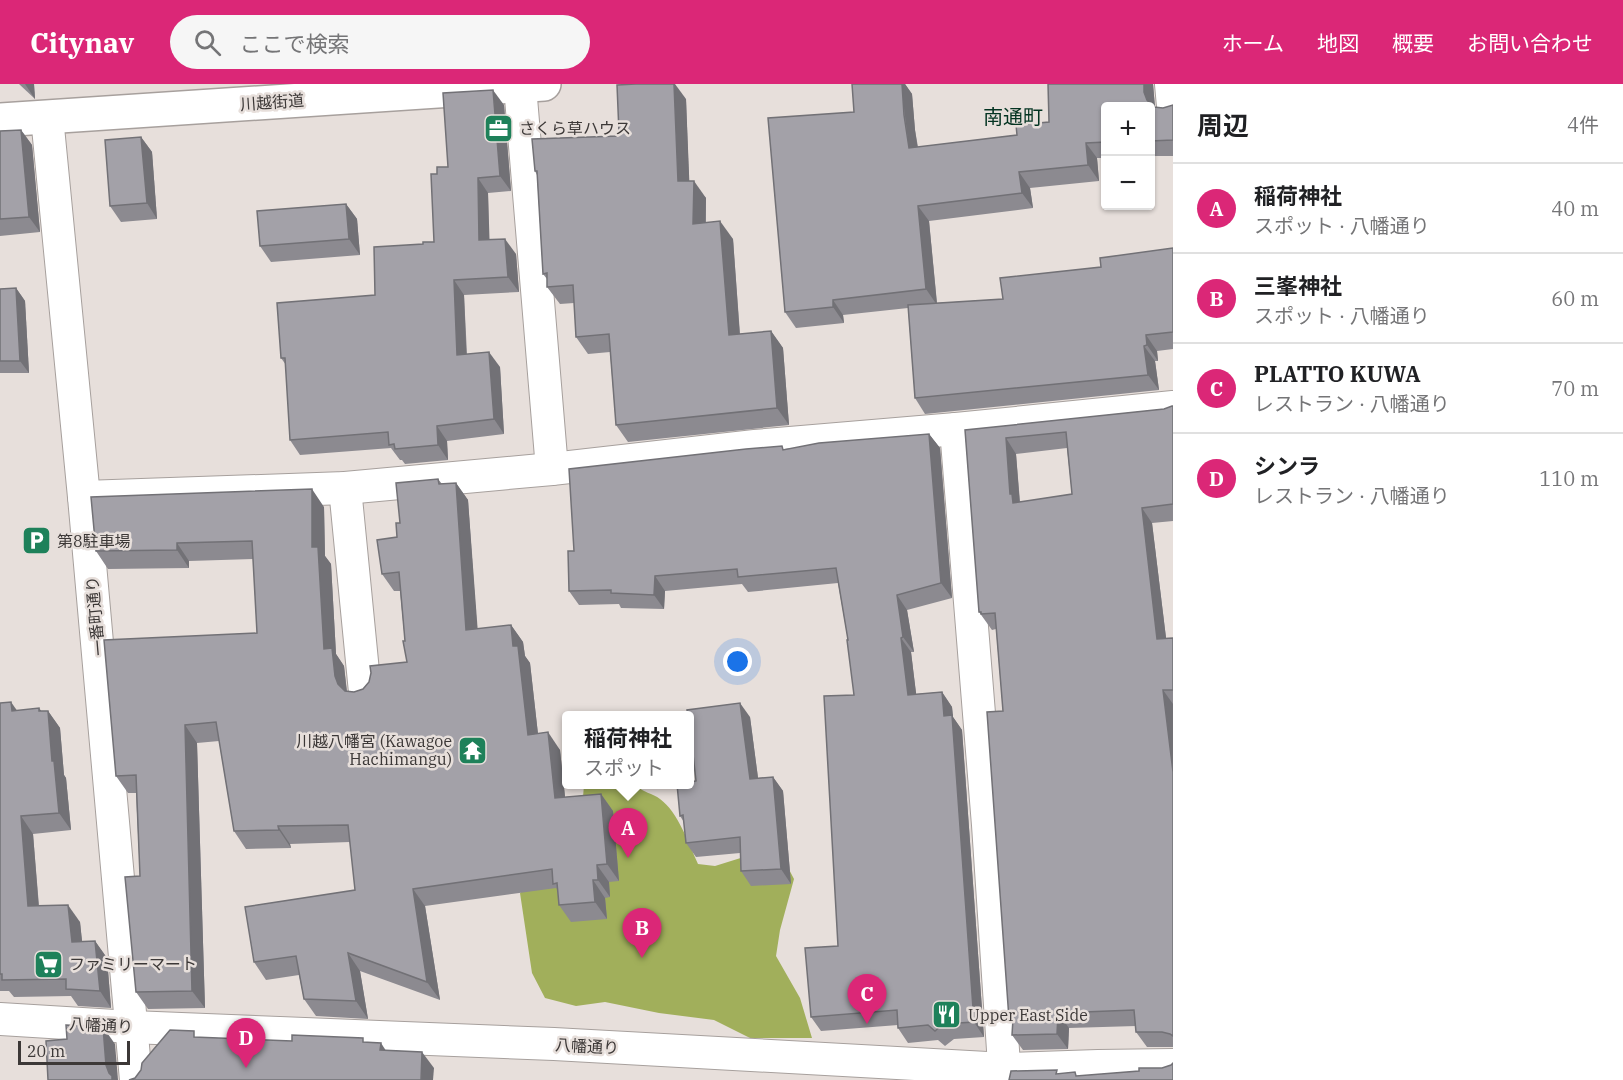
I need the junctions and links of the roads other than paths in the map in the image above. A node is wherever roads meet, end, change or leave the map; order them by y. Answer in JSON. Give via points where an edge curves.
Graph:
{"nodes":[{"id":1,"x":1171,"y":84,"type":"edge"},
{"id":2,"x":532,"y":85,"type":"edge"},
{"id":3,"x":1173,"y":106,"type":"edge"},
{"id":4,"x":47,"y":117,"type":"junction"},
{"id":5,"x":0,"y":120,"type":"edge"},
{"id":6,"x":1173,"y":407,"type":"edge"},
{"id":7,"x":956,"y":429,"type":"junction"},
{"id":8,"x":552,"y":469,"type":"junction"},
{"id":9,"x":345,"y":488,"type":"junction"},
{"id":10,"x":84,"y":496,"type":"junction"},
{"id":11,"x":364,"y":692,"type":"edge"},
{"id":12,"x":0,"y":1019,"type":"edge"},
{"id":13,"x":131,"y":1027,"type":"junction"},
{"id":14,"x":1173,"y":1065,"type":"edge"},
{"id":15,"x":1005,"y":1075,"type":"edge"},
{"id":16,"x":136,"y":1080,"type":"edge"}],
"edges":[{"from":1,"to":3,"type":"street"},
{"from":2,"to":4,"type":"main road","name":"川越街道"},
{"from":2,"to":8,"type":"street"},
{"from":4,"to":5,"type":"main road","name":"川越街道"},
{"from":4,"to":10,"type":"street","name":"一番町通り"},
{"from":6,"to":7,"type":"street"},
{"from":7,"to":8,"type":"street"},
{"from":7,"to":15,"type":"street"},
{"from":8,"to":9,"type":"street"},
{"from":9,"to":10,"type":"street"},
{"from":9,"to":11,"type":"street"},
{"from":10,"to":13,"type":"street","name":"一番町通り"},
{"from":12,"to":13,"type":"street","name":"八幡通り"},
{"from":13,"to":15,"type":"street","name":"八幡通り","via":[[554,1044]]},
{"from":13,"to":16,"type":"street","name":"一番町通り"},
{"from":14,"to":15,"type":"street","name":"八幡通り","via":[[1098,1066]]}]}
